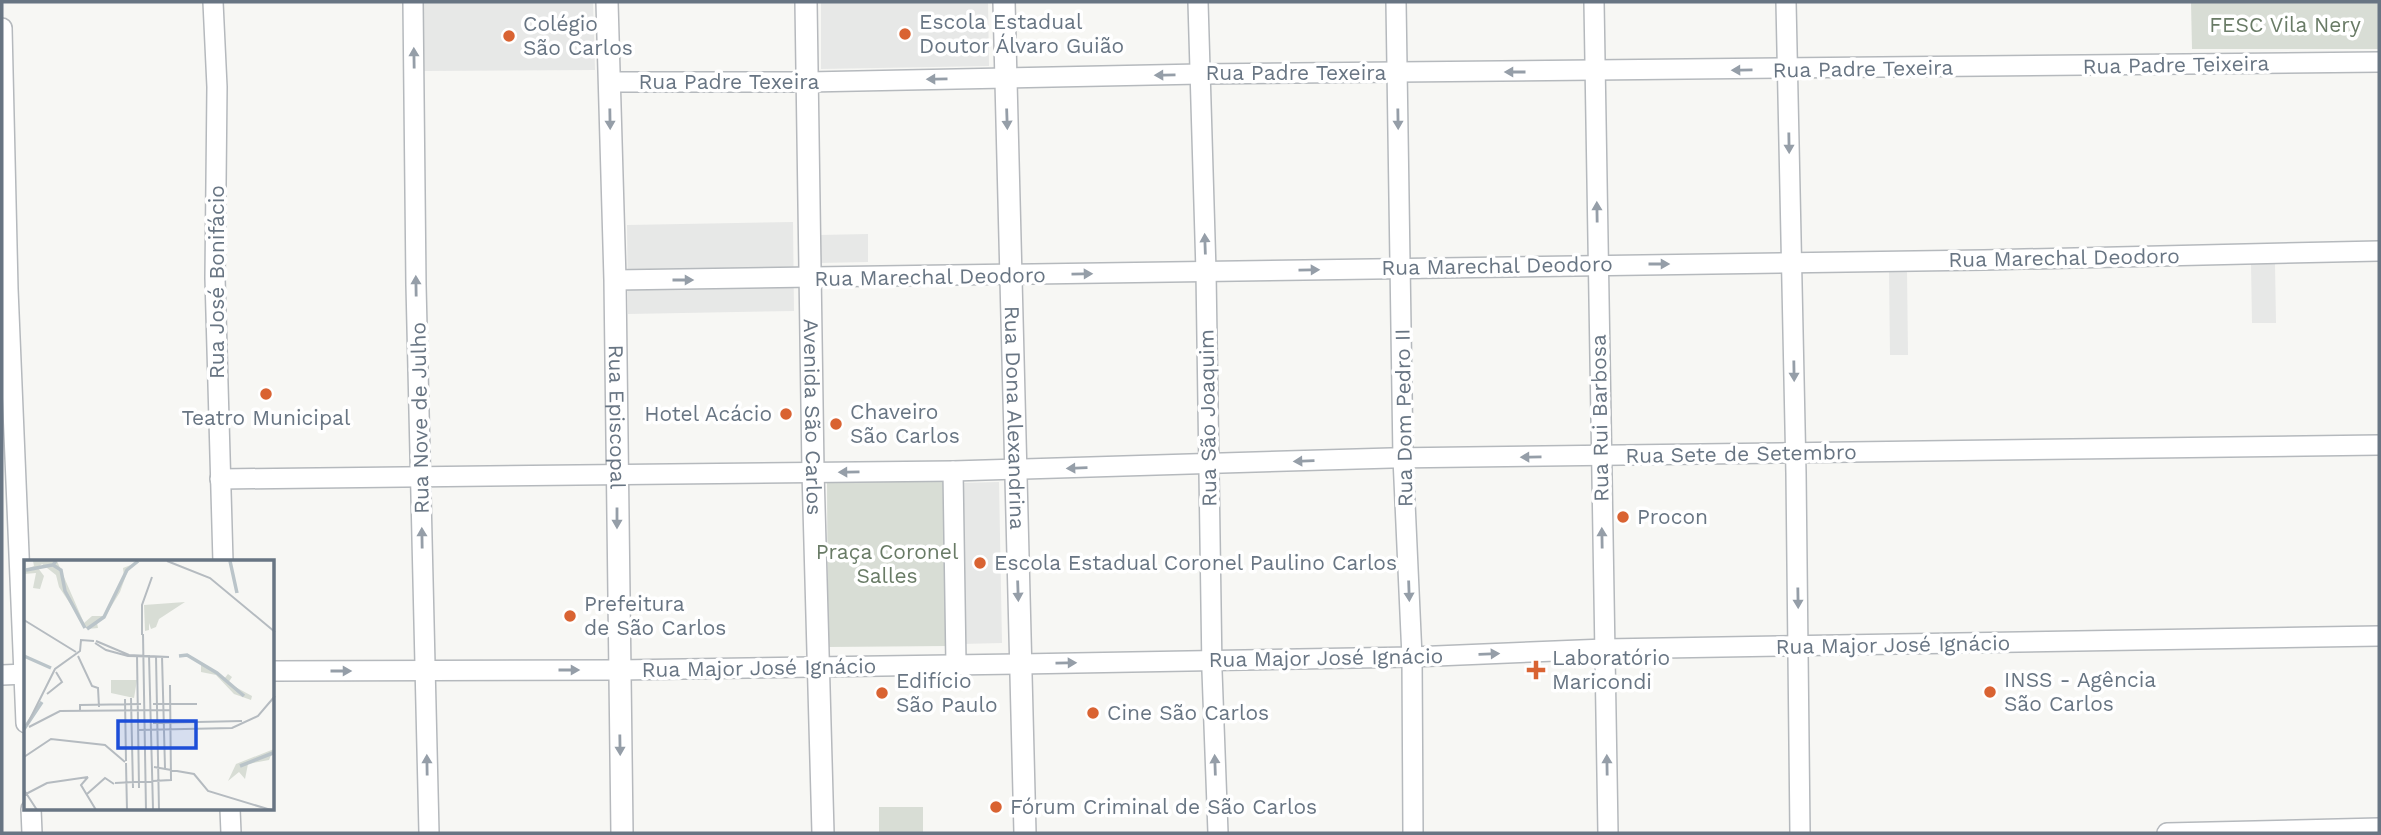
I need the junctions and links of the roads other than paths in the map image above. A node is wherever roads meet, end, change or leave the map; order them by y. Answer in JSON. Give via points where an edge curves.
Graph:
{"nodes":[{"id":1,"x":213,"y":2,"type":"edge"},
{"id":2,"x":413,"y":2,"type":"edge"},
{"id":3,"x":607,"y":2,"type":"edge"},
{"id":4,"x":806,"y":2,"type":"edge"},
{"id":5,"x":1004,"y":2,"type":"edge"},
{"id":6,"x":1198,"y":2,"type":"edge"},
{"id":7,"x":1396,"y":2,"type":"edge"},
{"id":8,"x":1594,"y":2,"type":"edge"},
{"id":9,"x":1786,"y":2,"type":"edge"},
{"id":10,"x":2,"y":27,"type":"edge"},
{"id":11,"x":2374,"y":62,"type":"edge"},
{"id":12,"x":1982,"y":67,"type":"joint"},
{"id":13,"x":1787,"y":69,"type":"junction"},
{"id":14,"x":1594,"y":71,"type":"junction"},
{"id":15,"x":1398,"y":72,"type":"junction"},
{"id":16,"x":1199,"y":74,"type":"junction"},
{"id":17,"x":1006,"y":77,"type":"junction"},
{"id":18,"x":609,"y":82,"type":"junction"},
{"id":19,"x":808,"y":82,"type":"junction"},
{"id":20,"x":2379,"y":251,"type":"edge"},
{"id":21,"x":1791,"y":263,"type":"junction"},
{"id":22,"x":1598,"y":265,"type":"junction"},
{"id":23,"x":1402,"y":268,"type":"junction"},
{"id":24,"x":1206,"y":272,"type":"junction"},
{"id":25,"x":1011,"y":276,"type":"junction"},
{"id":26,"x":810,"y":279,"type":"junction"},
{"id":27,"x":615,"y":281,"type":"junction"},
{"id":28,"x":2379,"y":445,"type":"edge"},
{"id":29,"x":1796,"y":453,"type":"junction"},
{"id":30,"x":1600,"y":456,"type":"junction"},
{"id":31,"x":1403,"y":458,"type":"junction"},
{"id":32,"x":1208,"y":464,"type":"junction"},
{"id":33,"x":1014,"y":470,"type":"junction"},
{"id":34,"x":813,"y":471,"type":"junction"},
{"id":35,"x":953,"y":471,"type":"junction"},
{"id":36,"x":617,"y":474,"type":"junction"},
{"id":37,"x":421,"y":476,"type":"junction"},
{"id":38,"x":220,"y":479,"type":"junction"},
{"id":39,"x":223,"y":560,"type":"edge"},
{"id":40,"x":2379,"y":636,"type":"edge"},
{"id":41,"x":1798,"y":646,"type":"junction"},
{"id":42,"x":1605,"y":649,"type":"junction"},
{"id":43,"x":24,"y":651,"type":"edge"},
{"id":44,"x":1412,"y":657,"type":"junction"},
{"id":45,"x":1213,"y":660,"type":"junction"},
{"id":46,"x":956,"y":664,"type":"junction"},
{"id":47,"x":1020,"y":664,"type":"junction"},
{"id":48,"x":818,"y":667,"type":"junction"},
{"id":49,"x":426,"y":670,"type":"junction"},
{"id":50,"x":619,"y":670,"type":"junction"},
{"id":51,"x":275,"y":671,"type":"edge"},
{"id":52,"x":24,"y":674,"type":"edge"},
{"id":53,"x":2,"y":675,"type":"edge"},
{"id":54,"x":31,"y":810,"type":"edge"},
{"id":55,"x":230,"y":810,"type":"edge"},
{"id":56,"x":2379,"y":828,"type":"edge"},
{"id":57,"x":32,"y":833,"type":"edge"},
{"id":58,"x":231,"y":833,"type":"edge"},
{"id":59,"x":429,"y":833,"type":"edge"},
{"id":60,"x":621,"y":833,"type":"edge"},
{"id":61,"x":823,"y":833,"type":"edge"},
{"id":62,"x":1025,"y":833,"type":"edge"},
{"id":63,"x":1217,"y":833,"type":"edge"},
{"id":64,"x":1413,"y":833,"type":"edge"},
{"id":65,"x":1608,"y":833,"type":"edge"},
{"id":66,"x":1800,"y":833,"type":"edge"},
{"id":67,"x":2167,"y":833,"type":"edge"}],
"edges":[{"from":1,"to":38,"type":"main road","name":"Rua José Bonifácio"},
{"from":37,"to":2,"type":"main road","name":"Rua Nove de Julho","one_way":true},
{"from":3,"to":18,"type":"main road","name":"Rua Episcopal"},
{"from":4,"to":19,"type":"main road","name":"Avenida São Carlos"},
{"from":5,"to":17,"type":"main road","name":"Rua Dona Alexandrina"},
{"from":6,"to":16,"type":"main road","name":"Rua São Joaquim"},
{"from":7,"to":15,"type":"main road","name":"Rua Dom Pedro II"},
{"from":8,"to":14,"type":"main road","name":"Rua Rui Barbosa"},
{"from":9,"to":13,"type":"main road"},
{"from":10,"to":43,"type":"main road"},
{"from":11,"to":12,"type":"main road","name":"Rua Padre Teixeira"},
{"from":12,"to":13,"type":"main road","name":"Rua Padre Texeira"},
{"from":13,"to":14,"type":"main road","name":"Rua Padre Texeira","one_way":true},
{"from":13,"to":21,"type":"main road","one_way":true},
{"from":14,"to":15,"type":"main road","name":"Rua Padre Texeira","one_way":true},
{"from":22,"to":14,"type":"main road","name":"Rua Rui Barbosa","one_way":true},
{"from":15,"to":16,"type":"main road","name":"Rua Padre Texeira"},
{"from":15,"to":23,"type":"main road","name":"Rua Dom Pedro II","one_way":true},
{"from":16,"to":17,"type":"main road","name":"Rua Padre Texeira","one_way":true},
{"from":24,"to":16,"type":"main road","name":"Rua São Joaquim","one_way":true},
{"from":17,"to":19,"type":"main road","name":"Rua Padre Texeira","one_way":true},
{"from":17,"to":25,"type":"main road","name":"Rua Dona Alexandrina","one_way":true},
{"from":18,"to":19,"type":"main road","name":"Rua Padre Texeira"},
{"from":18,"to":27,"type":"main road","name":"Rua Episcopal","one_way":true},
{"from":19,"to":26,"type":"main road","name":"Avenida São Carlos"},
{"from":20,"to":21,"type":"main road","name":"Rua Marechal Deodoro"},
{"from":22,"to":21,"type":"main road","name":"Rua Marechal Deodoro","one_way":true},
{"from":21,"to":29,"type":"main road","one_way":true},
{"from":22,"to":23,"type":"main road","name":"Rua Marechal Deodoro"},
{"from":22,"to":30,"type":"main road","name":"Rua Rui Barbosa"},
{"from":24,"to":23,"type":"main road","name":"Rua Marechal Deodoro","one_way":true},
{"from":23,"to":31,"type":"main road","name":"Rua Dom Pedro II"},
{"from":25,"to":24,"type":"main road","name":"Rua Marechal Deodoro","one_way":true},
{"from":24,"to":32,"type":"main road","name":"Rua São Joaquim"},
{"from":25,"to":26,"type":"main road","name":"Rua Marechal Deodoro"},
{"from":25,"to":33,"type":"main road","name":"Rua Dona Alexandrina"},
{"from":27,"to":26,"type":"main road","name":"Rua Marechal Deodoro","one_way":true},
{"from":26,"to":34,"type":"main road","name":"Avenida São Carlos"},
{"from":27,"to":36,"type":"main road","name":"Rua Episcopal"},
{"from":28,"to":29,"type":"main road","name":"Rua Sete de Setembro"},
{"from":29,"to":30,"type":"main road","name":"Rua Sete de Setembro"},
{"from":29,"to":41,"type":"main road","one_way":true},
{"from":30,"to":31,"type":"main road","name":"Rua Sete de Setembro","one_way":true},
{"from":42,"to":30,"type":"main road","name":"Rua Rui Barbosa","one_way":true},
{"from":31,"to":32,"type":"main road","name":"Rua Sete de Setembro","one_way":true},
{"from":31,"to":44,"type":"main road","name":"Rua Dom Pedro II","one_way":true},
{"from":32,"to":33,"type":"main road","name":"Rua Sete de Setembro","one_way":true},
{"from":32,"to":45,"type":"main road","name":"Rua São Joaquim"},
{"from":33,"to":35,"type":"main road","name":"Rua Sete de Setembro"},
{"from":33,"to":47,"type":"main road","name":"Rua Dona Alexandrina","one_way":true},
{"from":35,"to":34,"type":"main road","name":"Rua Sete de Setembro","one_way":true},
{"from":34,"to":36,"type":"main road","name":"Rua Sete de Setembro"},
{"from":34,"to":48,"type":"main road","name":"Avenida São Carlos"},
{"from":35,"to":46,"type":"main road"},
{"from":36,"to":37,"type":"main road","name":"Rua Sete de Setembro"},
{"from":36,"to":50,"type":"main road","name":"Rua Episcopal","one_way":true},
{"from":37,"to":38,"type":"main road","name":"Rua Sete de Setembro"},
{"from":49,"to":37,"type":"main road","name":"Rua Nove de Julho","one_way":true},
{"from":38,"to":39,"type":"main road","name":"Rua José Bonifácio"},
{"from":40,"to":41,"type":"main road","name":"Rua Major José Ignácio"},
{"from":41,"to":42,"type":"main road","name":"Rua Major José Ignácio"},
{"from":41,"to":66,"type":"main road"},
{"from":44,"to":42,"type":"main road","name":"Rua Major José Ignácio","one_way":true},
{"from":65,"to":42,"type":"main road","name":"Rua Rui Barbosa","one_way":true},
{"from":44,"to":45,"type":"main road","name":"Rua Major José Ignácio"},
{"from":44,"to":64,"type":"main road","name":"Rua Dom Pedro II"},
{"from":47,"to":45,"type":"main road","name":"Rua Major José Ignácio","one_way":true},
{"from":63,"to":45,"type":"main road","name":"Rua São Joaquim","one_way":true},
{"from":46,"to":47,"type":"main road","name":"Rua Major José Ignácio"},
{"from":46,"to":48,"type":"main road","name":"Rua Major José Ignácio"},
{"from":47,"to":62,"type":"main road","name":"Rua Dona Alexandrina"},
{"from":48,"to":50,"type":"main road","name":"Rua Major José Ignácio"},
{"from":48,"to":61,"type":"main road","name":"Avenida São Carlos"},
{"from":49,"to":50,"type":"main road","name":"Rua Major José Ignácio","one_way":true},
{"from":51,"to":49,"type":"main road","name":"Rua Major José Ignácio","one_way":true},
{"from":59,"to":49,"type":"main road","name":"Rua Nove de Julho","one_way":true},
{"from":50,"to":60,"type":"main road","name":"Rua Episcopal","one_way":true},
{"from":52,"to":53,"type":"main road"},
{"from":54,"to":57,"type":"main road"},
{"from":55,"to":58,"type":"main road"},
{"from":56,"to":67,"type":"main road"}]}
